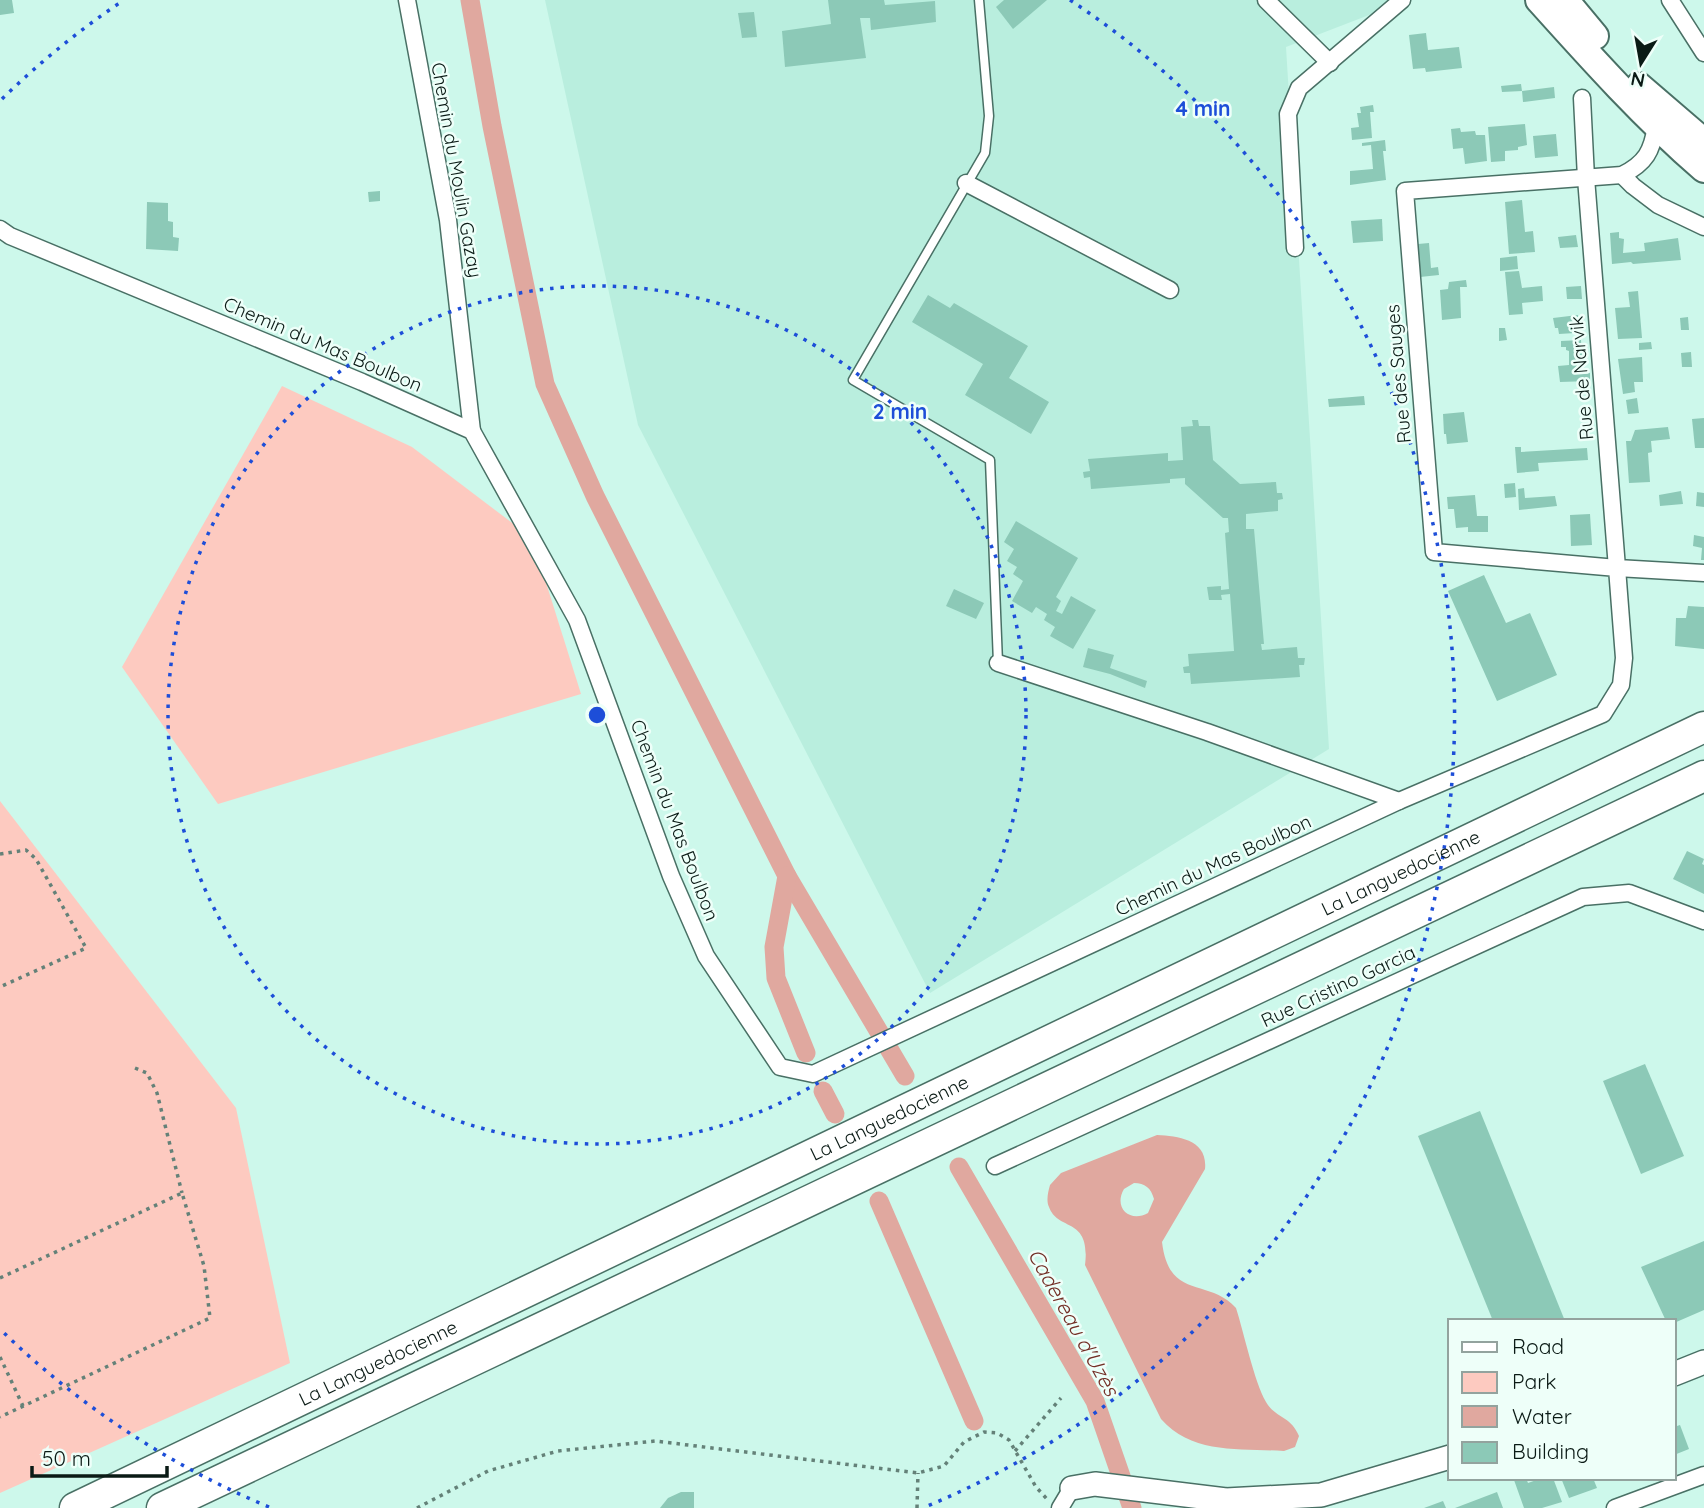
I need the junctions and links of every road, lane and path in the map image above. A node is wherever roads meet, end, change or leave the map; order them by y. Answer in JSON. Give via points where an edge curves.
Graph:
{"nodes":[{"id":1,"x":407,"y":0,"type":"edge"},
{"id":2,"x":979,"y":0,"type":"edge"},
{"id":3,"x":1266,"y":0,"type":"edge"},
{"id":4,"x":1402,"y":0,"type":"edge"},
{"id":5,"x":1539,"y":0,"type":"edge"},
{"id":6,"x":1565,"y":0,"type":"edge"},
{"id":7,"x":1670,"y":0,"type":"edge"},
{"id":8,"x":1704,"y":53,"type":"edge"},
{"id":9,"x":1330,"y":63,"type":"junction"},
{"id":10,"x":1582,"y":98,"type":"dead end"},
{"id":11,"x":1656,"y":126,"type":"junction"},
{"id":12,"x":1704,"y":142,"type":"edge"},
{"id":13,"x":1704,"y":169,"type":"edge"},
{"id":14,"x":1622,"y":175,"type":"junction"},
{"id":15,"x":1586,"y":178,"type":"junction"},
{"id":16,"x":966,"y":183,"type":"junction"},
{"id":17,"x":1704,"y":227,"type":"edge"},
{"id":18,"x":3,"y":234,"type":"edge"},
{"id":19,"x":1295,"y":248,"type":"dead end"},
{"id":20,"x":1170,"y":290,"type":"dead end"},
{"id":21,"x":472,"y":431,"type":"junction"},
{"id":22,"x":1618,"y":568,"type":"junction"},
{"id":23,"x":1704,"y":573,"type":"edge"},
{"id":24,"x":999,"y":663,"type":"joint"},
{"id":25,"x":1704,"y":727,"type":"edge"},
{"id":26,"x":1704,"y":776,"type":"edge"},
{"id":27,"x":1399,"y":801,"type":"junction"},
{"id":28,"x":0,"y":854,"type":"edge"},
{"id":29,"x":1704,"y":921,"type":"edge"},
{"id":30,"x":0,"y":987,"type":"edge"},
{"id":31,"x":135,"y":1068,"type":"dead end"},
{"id":32,"x":995,"y":1166,"type":"dead end"},
{"id":33,"x":182,"y":1193,"type":"junction"},
{"id":34,"x":0,"y":1278,"type":"edge"},
{"id":35,"x":0,"y":1357,"type":"edge"},
{"id":36,"x":1704,"y":1362,"type":"edge"},
{"id":37,"x":1676,"y":1373,"type":"edge"},
{"id":38,"x":1060,"y":1398,"type":"dead end"},
{"id":39,"x":23,"y":1406,"type":"junction"},
{"id":40,"x":0,"y":1417,"type":"edge"},
{"id":41,"x":1015,"y":1451,"type":"junction"},
{"id":42,"x":1448,"y":1458,"type":"edge"},
{"id":43,"x":918,"y":1473,"type":"junction"},
{"id":44,"x":1704,"y":1475,"type":"edge"},
{"id":45,"x":1064,"y":1501,"type":"edge"},
{"id":46,"x":75,"y":1508,"type":"edge"},
{"id":47,"x":162,"y":1508,"type":"edge"},
{"id":48,"x":416,"y":1508,"type":"edge"},
{"id":49,"x":917,"y":1508,"type":"edge"},
{"id":50,"x":1615,"y":1508,"type":"edge"}],
"edges":[{"from":1,"to":21,"type":"street","name":"Chemin du Moulin Gazay","via":[[448,220]]},
{"from":2,"to":16,"type":"lane","via":[[989,116],[985,153]]},
{"from":3,"to":9,"type":"street"},
{"from":4,"to":9,"type":"street"},
{"from":5,"to":11,"type":"main road"},
{"from":6,"to":12,"type":"main road","via":[[1623,71]]},
{"from":7,"to":8,"type":"street"},
{"from":9,"to":19,"type":"street","via":[[1299,88],[1288,114]]},
{"from":10,"to":15,"type":"street","name":"Rue de Narvik"},
{"from":11,"to":13,"type":"main road"},
{"from":11,"to":14,"type":"street","via":[[1644,160]]},
{"from":14,"to":15,"type":"street"},
{"from":14,"to":17,"type":"street","via":[[1658,205]]},
{"from":15,"to":22,"type":"street","name":"Rue de Narvik"},
{"from":15,"to":22,"type":"street","name":"Rue des Sauges","via":[[1405,191],[1431,524],[1434,552]]},
{"from":16,"to":20,"type":"street"},
{"from":16,"to":24,"type":"lane","via":[[853,380],[990,460]]},
{"from":18,"to":21,"type":"street","name":"Chemin du Mas Boulbon"},
{"from":21,"to":27,"type":"street","name":"Chemin du Mas Boulbon","via":[[577,620],[671,876],[706,956],[780,1067],[813,1074]]},
{"from":22,"to":23,"type":"street"},
{"from":22,"to":27,"type":"street","name":"Chemin du Mas Boulbon","via":[[1624,658],[1621,685],[1603,714]]},
{"from":24,"to":27,"type":"street"},
{"from":25,"to":46,"type":"highway","name":"La Languedocienne"},
{"from":26,"to":47,"type":"highway","name":"La Languedocienne"},
{"from":28,"to":30,"type":"path","via":[[26,850],[36,859],[86,948]]},
{"from":29,"to":32,"type":"street","name":"Rue Cristino Garcia","via":[[1629,893],[1583,897]]},
{"from":31,"to":33,"type":"path","via":[[148,1073],[157,1093]]},
{"from":33,"to":34,"type":"path"},
{"from":33,"to":39,"type":"path","via":[[204,1266],[210,1318]]},
{"from":35,"to":39,"type":"path"},
{"from":36,"to":37,"type":"street"},
{"from":38,"to":41,"type":"path"},
{"from":39,"to":40,"type":"path"},
{"from":41,"to":43,"type":"path","via":[[1009,1440],[984,1432],[964,1442],[944,1466]]},
{"from":41,"to":45,"type":"path","via":[[1045,1499]]},
{"from":42,"to":45,"type":"street","via":[[1321,1495],[1226,1500],[1095,1484]]},
{"from":43,"to":48,"type":"path","via":[[655,1441],[558,1451],[488,1471]]},
{"from":43,"to":49,"type":"path"},
{"from":44,"to":50,"type":"street"}]}
